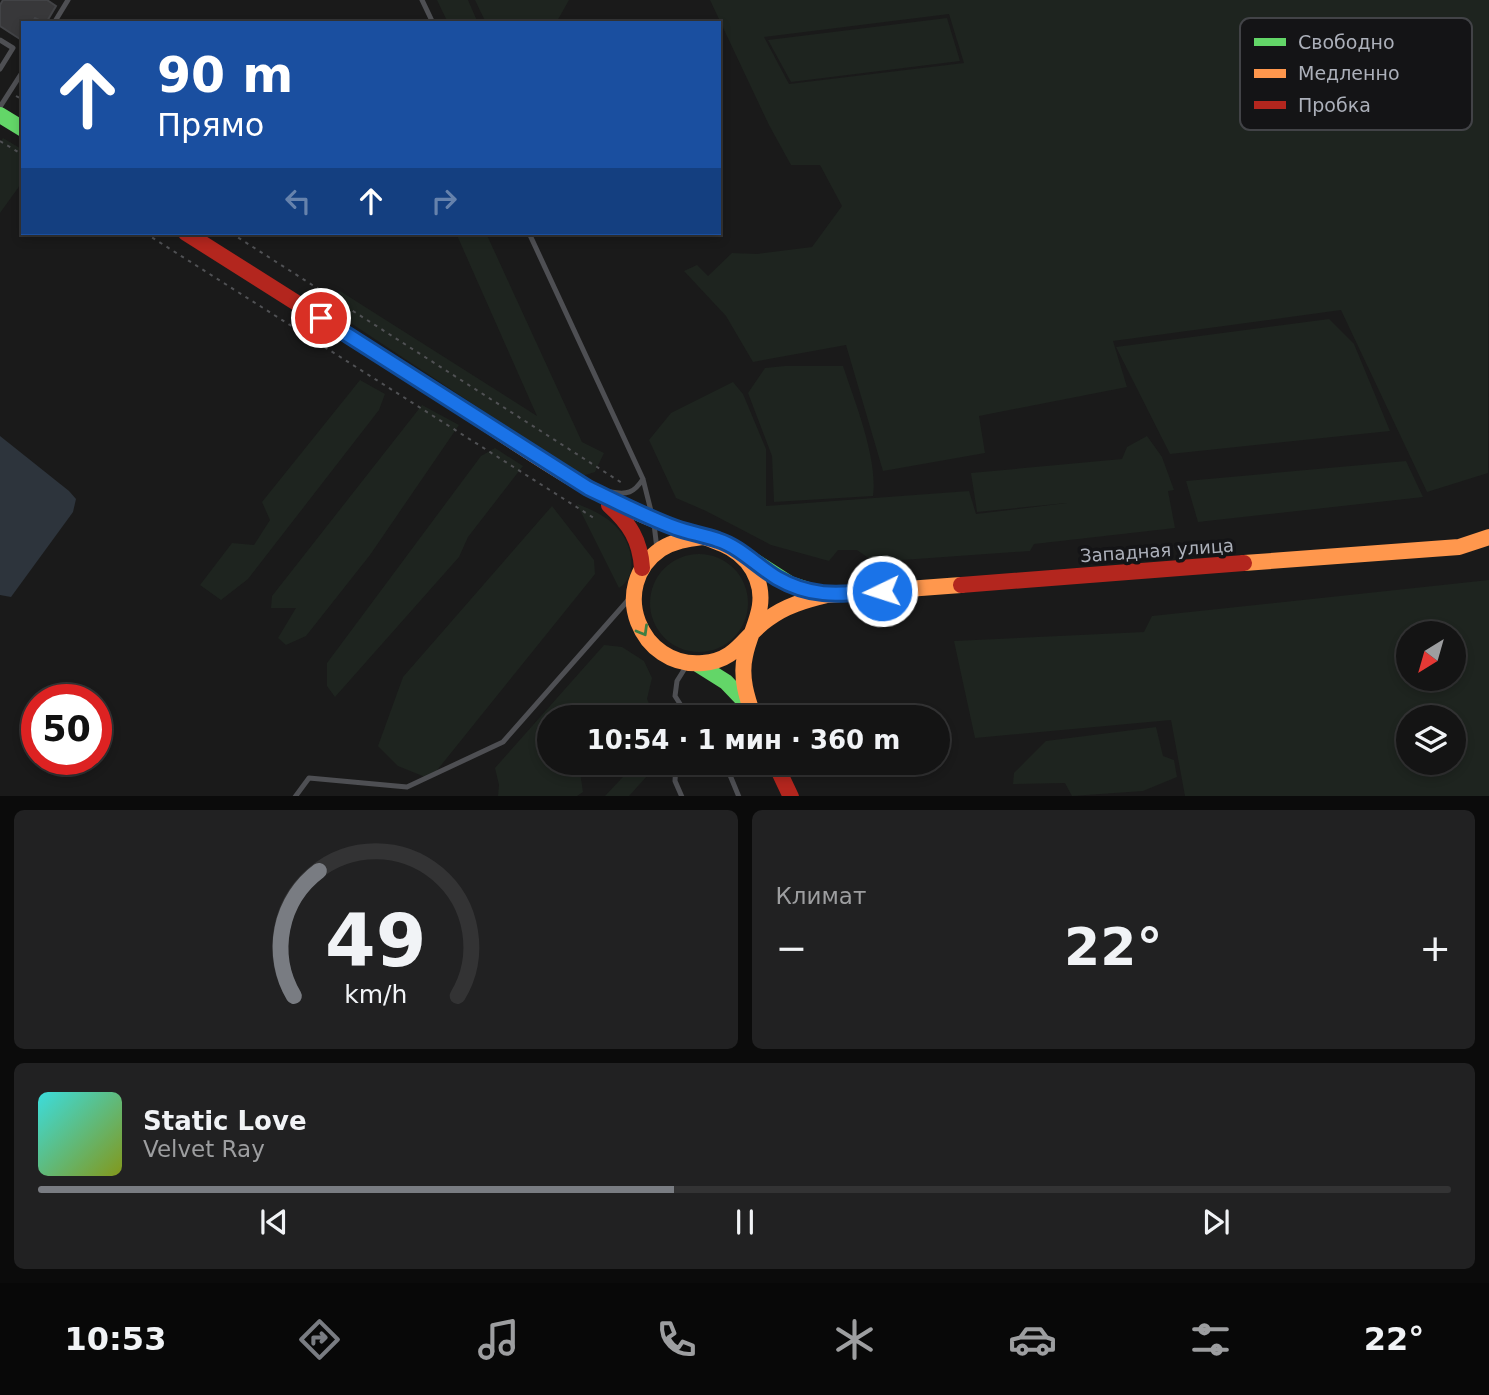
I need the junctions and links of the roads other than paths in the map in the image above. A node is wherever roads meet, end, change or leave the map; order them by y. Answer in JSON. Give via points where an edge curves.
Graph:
{"nodes":[{"id":1,"x":68,"y":0,"type":"edge"},
{"id":2,"x":422,"y":0,"type":"edge"},
{"id":3,"x":55,"y":21,"type":"edge"},
{"id":4,"x":432,"y":21,"type":"edge"},
{"id":5,"x":0,"y":40,"type":"edge"},
{"id":6,"x":0,"y":69,"type":"edge"},
{"id":7,"x":21,"y":74,"type":"edge"},
{"id":8,"x":0,"y":107,"type":"edge"},
{"id":9,"x":0,"y":115,"type":"edge"},
{"id":10,"x":21,"y":128,"type":"edge"},
{"id":11,"x":189,"y":235,"type":"edge"},
{"id":12,"x":530,"y":235,"type":"edge"},
{"id":13,"x":643,"y":479,"type":"junction"},
{"id":14,"x":588,"y":488,"type":"junction"},
{"id":15,"x":654,"y":520,"type":"junction"},
{"id":16,"x":702,"y":537,"type":"junction"},
{"id":17,"x":1489,"y":537,"type":"edge"},
{"id":18,"x":732,"y":546,"type":"junction"},
{"id":19,"x":657,"y":550,"type":"junction"},
{"id":20,"x":642,"y":568,"type":"junction"},
{"id":21,"x":634,"y":593,"type":"junction"},
{"id":22,"x":827,"y":595,"type":"junction"},
{"id":23,"x":754,"y":629,"type":"junction"},
{"id":24,"x":692,"y":664,"type":"junction"},
{"id":25,"x":681,"y":705,"type":"edge"},
{"id":26,"x":746,"y":705,"type":"edge"},
{"id":27,"x":750,"y":705,"type":"edge"},
{"id":28,"x":675,"y":775,"type":"edge"},
{"id":29,"x":730,"y":775,"type":"edge"},
{"id":30,"x":781,"y":775,"type":"edge"},
{"id":31,"x":295,"y":796,"type":"edge"},
{"id":32,"x":682,"y":796,"type":"edge"},
{"id":33,"x":739,"y":796,"type":"edge"},
{"id":34,"x":791,"y":796,"type":"edge"}],
"edges":[{"from":1,"to":3,"type":"lane"},
{"from":2,"to":4,"type":"lane"},
{"from":5,"to":6,"type":"lane","via":[[13,48]]},
{"from":7,"to":8,"type":"lane"},
{"from":9,"to":10,"type":"main road"},
{"from":11,"to":14,"type":"main road"},
{"from":12,"to":13,"type":"lane"},
{"from":13,"to":14,"type":"lane","via":[[629,493]]},
{"from":13,"to":15,"type":"lane"},
{"from":14,"to":15,"type":"main road"},
{"from":14,"to":20,"type":"main road","via":[[635,533],[642,549]]},
{"from":15,"to":16,"type":"main road"},
{"from":15,"to":19,"type":"lane"},
{"from":16,"to":18,"type":"main road"},
{"from":16,"to":19,"type":"main road","via":[[678,539]]},
{"from":17,"to":22,"type":"main road","name":"Западная улица","via":[[1459,547]]},
{"from":18,"to":22,"type":"main road","name":"Западная улица","via":[[777,578]]},
{"from":18,"to":23,"type":"main road","via":[[749,562],[759,583],[761,607]]},
{"from":19,"to":20,"type":"main road"},
{"from":20,"to":21,"type":"main road"},
{"from":21,"to":24,"type":"main road","one_way":true,"via":[[637,619],[650,642],[671,658]]},
{"from":21,"to":31,"type":"lane","via":[[503,742],[407,787],[309,778]]},
{"from":22,"to":23,"type":"main road","name":"Западная улица","via":[[791,604]]},
{"from":23,"to":24,"type":"main road","via":[[731,655]]},
{"from":23,"to":27,"type":"main road","via":[[745,652],[744,685]]},
{"from":24,"to":25,"type":"lane","via":[[677,681],[675,696]]},
{"from":24,"to":26,"type":"main road","via":[[726,680]]},
{"from":28,"to":32,"type":"lane"},
{"from":29,"to":33,"type":"lane"},
{"from":30,"to":34,"type":"main road"}]}
